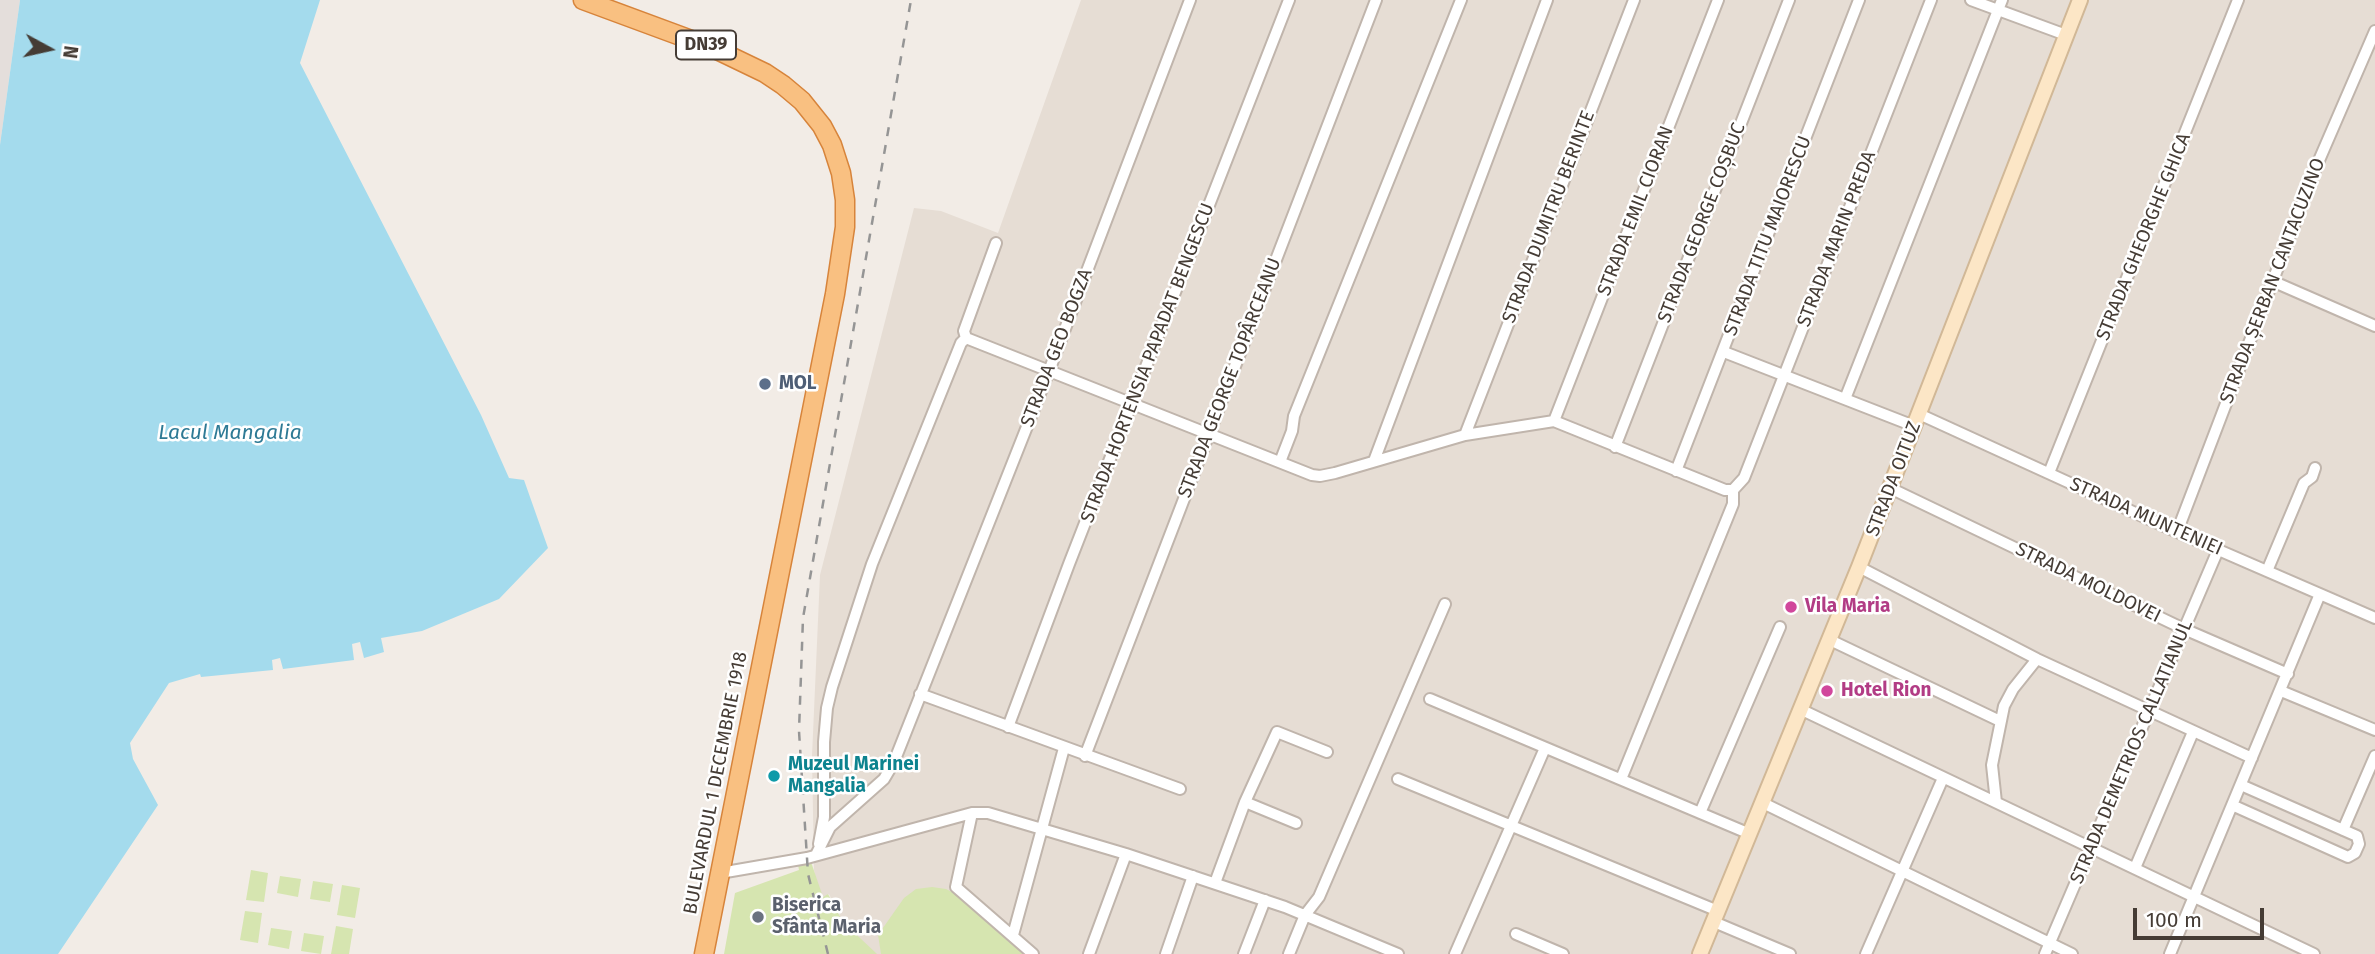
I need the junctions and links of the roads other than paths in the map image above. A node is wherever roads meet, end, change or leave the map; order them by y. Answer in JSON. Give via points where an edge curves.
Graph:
{"nodes":[{"id":1,"x":583,"y":0,"type":"edge"},
{"id":2,"x":1190,"y":0,"type":"edge"},
{"id":3,"x":1289,"y":0,"type":"edge"},
{"id":4,"x":1376,"y":0,"type":"edge"},
{"id":5,"x":1461,"y":0,"type":"edge"},
{"id":6,"x":1547,"y":0,"type":"edge"},
{"id":7,"x":1634,"y":0,"type":"edge"},
{"id":8,"x":1718,"y":0,"type":"edge"},
{"id":9,"x":1789,"y":0,"type":"edge"},
{"id":10,"x":1859,"y":0,"type":"edge"},
{"id":11,"x":1931,"y":0,"type":"edge"},
{"id":12,"x":1970,"y":0,"type":"edge"},
{"id":13,"x":2080,"y":0,"type":"edge"},
{"id":14,"x":2238,"y":0,"type":"edge"},
{"id":15,"x":2000,"y":4,"type":"edge"},
{"id":16,"x":2375,"y":31,"type":"edge"},
{"id":17,"x":2066,"y":35,"type":"junction"},
{"id":18,"x":996,"y":243,"type":"dead end"},
{"id":19,"x":2272,"y":281,"type":"junction"},
{"id":20,"x":2375,"y":326,"type":"edge"},
{"id":21,"x":966,"y":338,"type":"junction"},
{"id":22,"x":1724,"y":352,"type":"junction"},
{"id":23,"x":1049,"y":371,"type":"junction"},
{"id":24,"x":1783,"y":377,"type":"junction"},
{"id":25,"x":1845,"y":400,"type":"junction"},
{"id":26,"x":1133,"y":404,"type":"junction"},
{"id":27,"x":1917,"y":420,"type":"junction"},
{"id":28,"x":1554,"y":421,"type":"junction"},
{"id":29,"x":1208,"y":434,"type":"junction"},
{"id":30,"x":1465,"y":435,"type":"junction"},
{"id":31,"x":1615,"y":446,"type":"junction"},
{"id":32,"x":1374,"y":461,"type":"junction"},
{"id":33,"x":1280,"y":462,"type":"junction"},
{"id":34,"x":2315,"y":468,"type":"dead end"},
{"id":35,"x":1676,"y":471,"type":"junction"},
{"id":36,"x":2049,"y":473,"type":"junction"},
{"id":37,"x":1890,"y":488,"type":"junction"},
{"id":38,"x":1733,"y":490,"type":"junction"},
{"id":39,"x":2177,"y":532,"type":"junction"},
{"id":40,"x":2218,"y":550,"type":"junction"},
{"id":41,"x":1859,"y":568,"type":"junction"},
{"id":42,"x":2267,"y":570,"type":"junction"},
{"id":43,"x":2320,"y":594,"type":"junction"},
{"id":44,"x":1445,"y":604,"type":"dead end"},
{"id":45,"x":2375,"y":618,"type":"edge"},
{"id":46,"x":1780,"y":627,"type":"dead end"},
{"id":47,"x":2184,"y":629,"type":"junction"},
{"id":48,"x":1830,"y":640,"type":"junction"},
{"id":49,"x":2037,"y":659,"type":"junction"},
{"id":50,"x":2288,"y":674,"type":"junction"},
{"id":51,"x":2281,"y":691,"type":"junction"},
{"id":52,"x":920,"y":694,"type":"junction"},
{"id":53,"x":1430,"y":699,"type":"dead end"},
{"id":54,"x":1801,"y":710,"type":"junction"},
{"id":55,"x":2150,"y":712,"type":"junction"},
{"id":56,"x":2000,"y":720,"type":"junction"},
{"id":57,"x":1008,"y":727,"type":"junction"},
{"id":58,"x":2375,"y":730,"type":"edge"},
{"id":59,"x":2193,"y":732,"type":"junction"},
{"id":60,"x":1063,"y":748,"type":"junction"},
{"id":61,"x":1545,"y":748,"type":"junction"},
{"id":62,"x":1327,"y":752,"type":"dead end"},
{"id":63,"x":1085,"y":756,"type":"junction"},
{"id":64,"x":2375,"y":756,"type":"edge"},
{"id":65,"x":2252,"y":758,"type":"junction"},
{"id":66,"x":1943,"y":778,"type":"junction"},
{"id":67,"x":1398,"y":779,"type":"dead end"},
{"id":68,"x":1621,"y":779,"type":"junction"},
{"id":69,"x":2241,"y":785,"type":"junction"},
{"id":70,"x":1180,"y":789,"type":"dead end"},
{"id":71,"x":1245,"y":802,"type":"junction"},
{"id":72,"x":1996,"y":802,"type":"junction"},
{"id":73,"x":1763,"y":803,"type":"junction"},
{"id":74,"x":2232,"y":805,"type":"junction"},
{"id":75,"x":972,"y":813,"type":"junction"},
{"id":76,"x":1700,"y":813,"type":"junction"},
{"id":77,"x":1296,"y":823,"type":"dead end"},
{"id":78,"x":1511,"y":825,"type":"junction"},
{"id":79,"x":1041,"y":828,"type":"junction"},
{"id":80,"x":2343,"y":830,"type":"junction"},
{"id":81,"x":1750,"y":834,"type":"junction"},
{"id":82,"x":2092,"y":847,"type":"junction"},
{"id":83,"x":818,"y":849,"type":"junction"},
{"id":84,"x":1126,"y":853,"type":"junction"},
{"id":85,"x":2135,"y":868,"type":"junction"},
{"id":86,"x":1903,"y":870,"type":"junction"},
{"id":87,"x":720,"y":873,"type":"junction"},
{"id":88,"x":1193,"y":876,"type":"junction"},
{"id":89,"x":1215,"y":883,"type":"junction"},
{"id":90,"x":2194,"y":896,"type":"junction"},
{"id":91,"x":1265,"y":901,"type":"junction"},
{"id":92,"x":1305,"y":915,"type":"junction"},
{"id":93,"x":1716,"y":917,"type":"junction"},
{"id":94,"x":1516,"y":934,"type":"dead end"},
{"id":95,"x":1013,"y":935,"type":"junction"},
{"id":96,"x":2050,"y":943,"type":"junction"},
{"id":97,"x":704,"y":954,"type":"edge"},
{"id":98,"x":1033,"y":954,"type":"edge"},
{"id":99,"x":1089,"y":954,"type":"edge"},
{"id":100,"x":1166,"y":954,"type":"edge"},
{"id":101,"x":1244,"y":954,"type":"edge"},
{"id":102,"x":1289,"y":954,"type":"edge"},
{"id":103,"x":1398,"y":954,"type":"edge"},
{"id":104,"x":1455,"y":954,"type":"edge"},
{"id":105,"x":1563,"y":954,"type":"edge"},
{"id":106,"x":1700,"y":954,"type":"edge"},
{"id":107,"x":1790,"y":954,"type":"edge"},
{"id":108,"x":1866,"y":954,"type":"edge"},
{"id":109,"x":2045,"y":954,"type":"edge"},
{"id":110,"x":2072,"y":954,"type":"edge"},
{"id":111,"x":2170,"y":954,"type":"edge"},
{"id":112,"x":2314,"y":954,"type":"edge"}],
"edges":[{"from":1,"to":87,"type":"highway","name":"BULEVARDUL 1 DECEMBRIE 1918","number":"DN39","via":[[673,32],[765,73],[815,116],[841,173],[845,213],[841,261]]},
{"from":2,"to":23,"type":"street","name":"STRADA GEO BOGZA"},
{"from":3,"to":26,"type":"street","name":"STRADA HORTENSIA PAPADAT BENGESCU"},
{"from":4,"to":29,"type":"street","name":"STRADA GEORGE TOPÂRCEANU"},
{"from":5,"to":33,"type":"street","via":[[1294,416]]},
{"from":6,"to":32,"type":"street"},
{"from":7,"to":30,"type":"street","name":"STRADA DUMITRU BERINTE"},
{"from":8,"to":28,"type":"street","name":"STRADA EMIL CIORAN"},
{"from":9,"to":31,"type":"street","name":"STRADA GEORGE COȘBUC"},
{"from":10,"to":22,"type":"street","name":"STRADA TITU MAIORESCU"},
{"from":11,"to":24,"type":"street","name":"STRADA MARIN PREDA"},
{"from":12,"to":15,"type":"street"},
{"from":13,"to":17,"type":"main road","name":"STRADA OITUZ"},
{"from":14,"to":36,"type":"street","name":"STRADA GHEORGHE GHICA"},
{"from":15,"to":17,"type":"street"},
{"from":15,"to":25,"type":"street"},
{"from":16,"to":19,"type":"street","name":"STRADA ȘERBAN CANTACUZINO"},
{"from":17,"to":27,"type":"main road","name":"STRADA OITUZ"},
{"from":18,"to":21,"type":"street","via":[[964,331]]},
{"from":19,"to":20,"type":"street"},
{"from":19,"to":39,"type":"street","name":"STRADA ȘERBAN CANTACUZINO"},
{"from":21,"to":23,"type":"street"},
{"from":21,"to":83,"type":"street","via":[[872,564],[832,687]]},
{"from":22,"to":24,"type":"street","name":"STRADA MUNTENIEI"},
{"from":22,"to":35,"type":"street","name":"STRADA TITU MAIORESCU"},
{"from":23,"to":26,"type":"street"},
{"from":23,"to":52,"type":"street","name":"STRADA GEO BOGZA"},
{"from":24,"to":25,"type":"street","name":"STRADA MUNTENIEI"},
{"from":24,"to":38,"type":"street","name":"STRADA MARIN PREDA","via":[[1745,478]]},
{"from":25,"to":27,"type":"street","name":"STRADA MUNTENIEI"},
{"from":26,"to":29,"type":"street"},
{"from":26,"to":57,"type":"street","name":"STRADA HORTENSIA PAPADAT BENGESCU"},
{"from":27,"to":36,"type":"street","name":"STRADA MUNTENIEI"},
{"from":27,"to":37,"type":"main road","name":"STRADA OITUZ"},
{"from":28,"to":30,"type":"street"},
{"from":28,"to":31,"type":"street"},
{"from":29,"to":33,"type":"street"},
{"from":29,"to":63,"type":"street","name":"STRADA GEORGE TOPÂRCEANU"},
{"from":30,"to":32,"type":"street"},
{"from":31,"to":35,"type":"street"},
{"from":32,"to":33,"type":"street","via":[[1320,476]]},
{"from":34,"to":42,"type":"street"},
{"from":35,"to":38,"type":"street"},
{"from":36,"to":39,"type":"street","name":"STRADA MUNTENIEI"},
{"from":37,"to":41,"type":"main road","name":"STRADA OITUZ"},
{"from":37,"to":47,"type":"street","name":"STRADA MOLDOVEI"},
{"from":38,"to":68,"type":"street","via":[[1733,504]]},
{"from":39,"to":40,"type":"street","name":"STRADA MUNTENIEI"},
{"from":40,"to":42,"type":"street","name":"STRADA MUNTENIEI"},
{"from":40,"to":47,"type":"street","name":"STRADA DEMETRIOS CALLATIANUL"},
{"from":41,"to":48,"type":"main road","name":"STRADA OITUZ"},
{"from":41,"to":49,"type":"street"},
{"from":42,"to":43,"type":"street","name":"STRADA MUNTENIEI"},
{"from":43,"to":45,"type":"street","name":"STRADA MUNTENIEI"},
{"from":43,"to":50,"type":"street"},
{"from":44,"to":92,"type":"street","via":[[1319,897]]},
{"from":46,"to":76,"type":"street"},
{"from":47,"to":50,"type":"street","name":"STRADA MOLDOVEI"},
{"from":47,"to":55,"type":"street","name":"STRADA DEMETRIOS CALLATIANUL"},
{"from":48,"to":54,"type":"main road","name":"STRADA OITUZ"},
{"from":48,"to":56,"type":"street"},
{"from":49,"to":55,"type":"street"},
{"from":49,"to":56,"type":"street","via":[[2012,689]]},
{"from":50,"to":51,"type":"street"},
{"from":51,"to":58,"type":"street"},
{"from":51,"to":65,"type":"street"},
{"from":52,"to":57,"type":"street"},
{"from":52,"to":83,"type":"street","name":"STRADA GEO BOGZA","via":[[884,779],[830,827]]},
{"from":53,"to":61,"type":"street"},
{"from":54,"to":66,"type":"street"},
{"from":54,"to":73,"type":"main road","name":"STRADA OITUZ"},
{"from":55,"to":59,"type":"street"},
{"from":55,"to":82,"type":"street","name":"STRADA DEMETRIOS CALLATIANUL"},
{"from":56,"to":72,"type":"street","via":[[1993,765]]},
{"from":57,"to":60,"type":"street"},
{"from":59,"to":65,"type":"street"},
{"from":59,"to":85,"type":"street"},
{"from":60,"to":63,"type":"street"},
{"from":60,"to":79,"type":"street"},
{"from":61,"to":68,"type":"street"},
{"from":61,"to":78,"type":"street"},
{"from":62,"to":71,"type":"street","via":[[1277,732]]},
{"from":63,"to":70,"type":"street"},
{"from":64,"to":80,"type":"street"},
{"from":65,"to":69,"type":"street"},
{"from":66,"to":72,"type":"street"},
{"from":66,"to":86,"type":"street"},
{"from":67,"to":78,"type":"street"},
{"from":68,"to":76,"type":"street"},
{"from":69,"to":74,"type":"street"},
{"from":69,"to":80,"type":"street"},
{"from":71,"to":77,"type":"street"},
{"from":71,"to":89,"type":"street"},
{"from":72,"to":82,"type":"street"},
{"from":73,"to":81,"type":"main road","name":"STRADA OITUZ"},
{"from":73,"to":86,"type":"street"},
{"from":74,"to":80,"type":"street","via":[[2348,856],[2359,844],[2357,836]]},
{"from":74,"to":90,"type":"street"},
{"from":75,"to":79,"type":"street","via":[[1003,816]]},
{"from":75,"to":83,"type":"street"},
{"from":75,"to":95,"type":"street","via":[[956,887]]},
{"from":76,"to":81,"type":"street"},
{"from":78,"to":93,"type":"street"},
{"from":78,"to":104,"type":"street"},
{"from":79,"to":84,"type":"street"},
{"from":79,"to":95,"type":"street"},
{"from":81,"to":93,"type":"main road","name":"STRADA OITUZ"},
{"from":82,"to":85,"type":"street"},
{"from":82,"to":96,"type":"street","name":"STRADA DEMETRIOS CALLATIANUL"},
{"from":83,"to":87,"type":"street"},
{"from":84,"to":88,"type":"street"},
{"from":84,"to":99,"type":"street"},
{"from":85,"to":90,"type":"street"},
{"from":86,"to":96,"type":"street"},
{"from":86,"to":108,"type":"street"},
{"from":87,"to":97,"type":"highway","name":"BULEVARDUL 1 DECEMBRIE 1918","number":"DN39"},
{"from":88,"to":89,"type":"street"},
{"from":88,"to":100,"type":"street"},
{"from":89,"to":91,"type":"street"},
{"from":90,"to":111,"type":"street"},
{"from":90,"to":112,"type":"street"},
{"from":91,"to":92,"type":"street"},
{"from":91,"to":101,"type":"street"},
{"from":92,"to":102,"type":"street"},
{"from":92,"to":103,"type":"street"},
{"from":93,"to":106,"type":"main road","name":"STRADA OITUZ"},
{"from":93,"to":107,"type":"street"},
{"from":94,"to":105,"type":"street"},
{"from":95,"to":98,"type":"street"},
{"from":96,"to":109,"type":"street","name":"STRADA DEMETRIOS CALLATIANUL"},
{"from":96,"to":110,"type":"street"}]}
